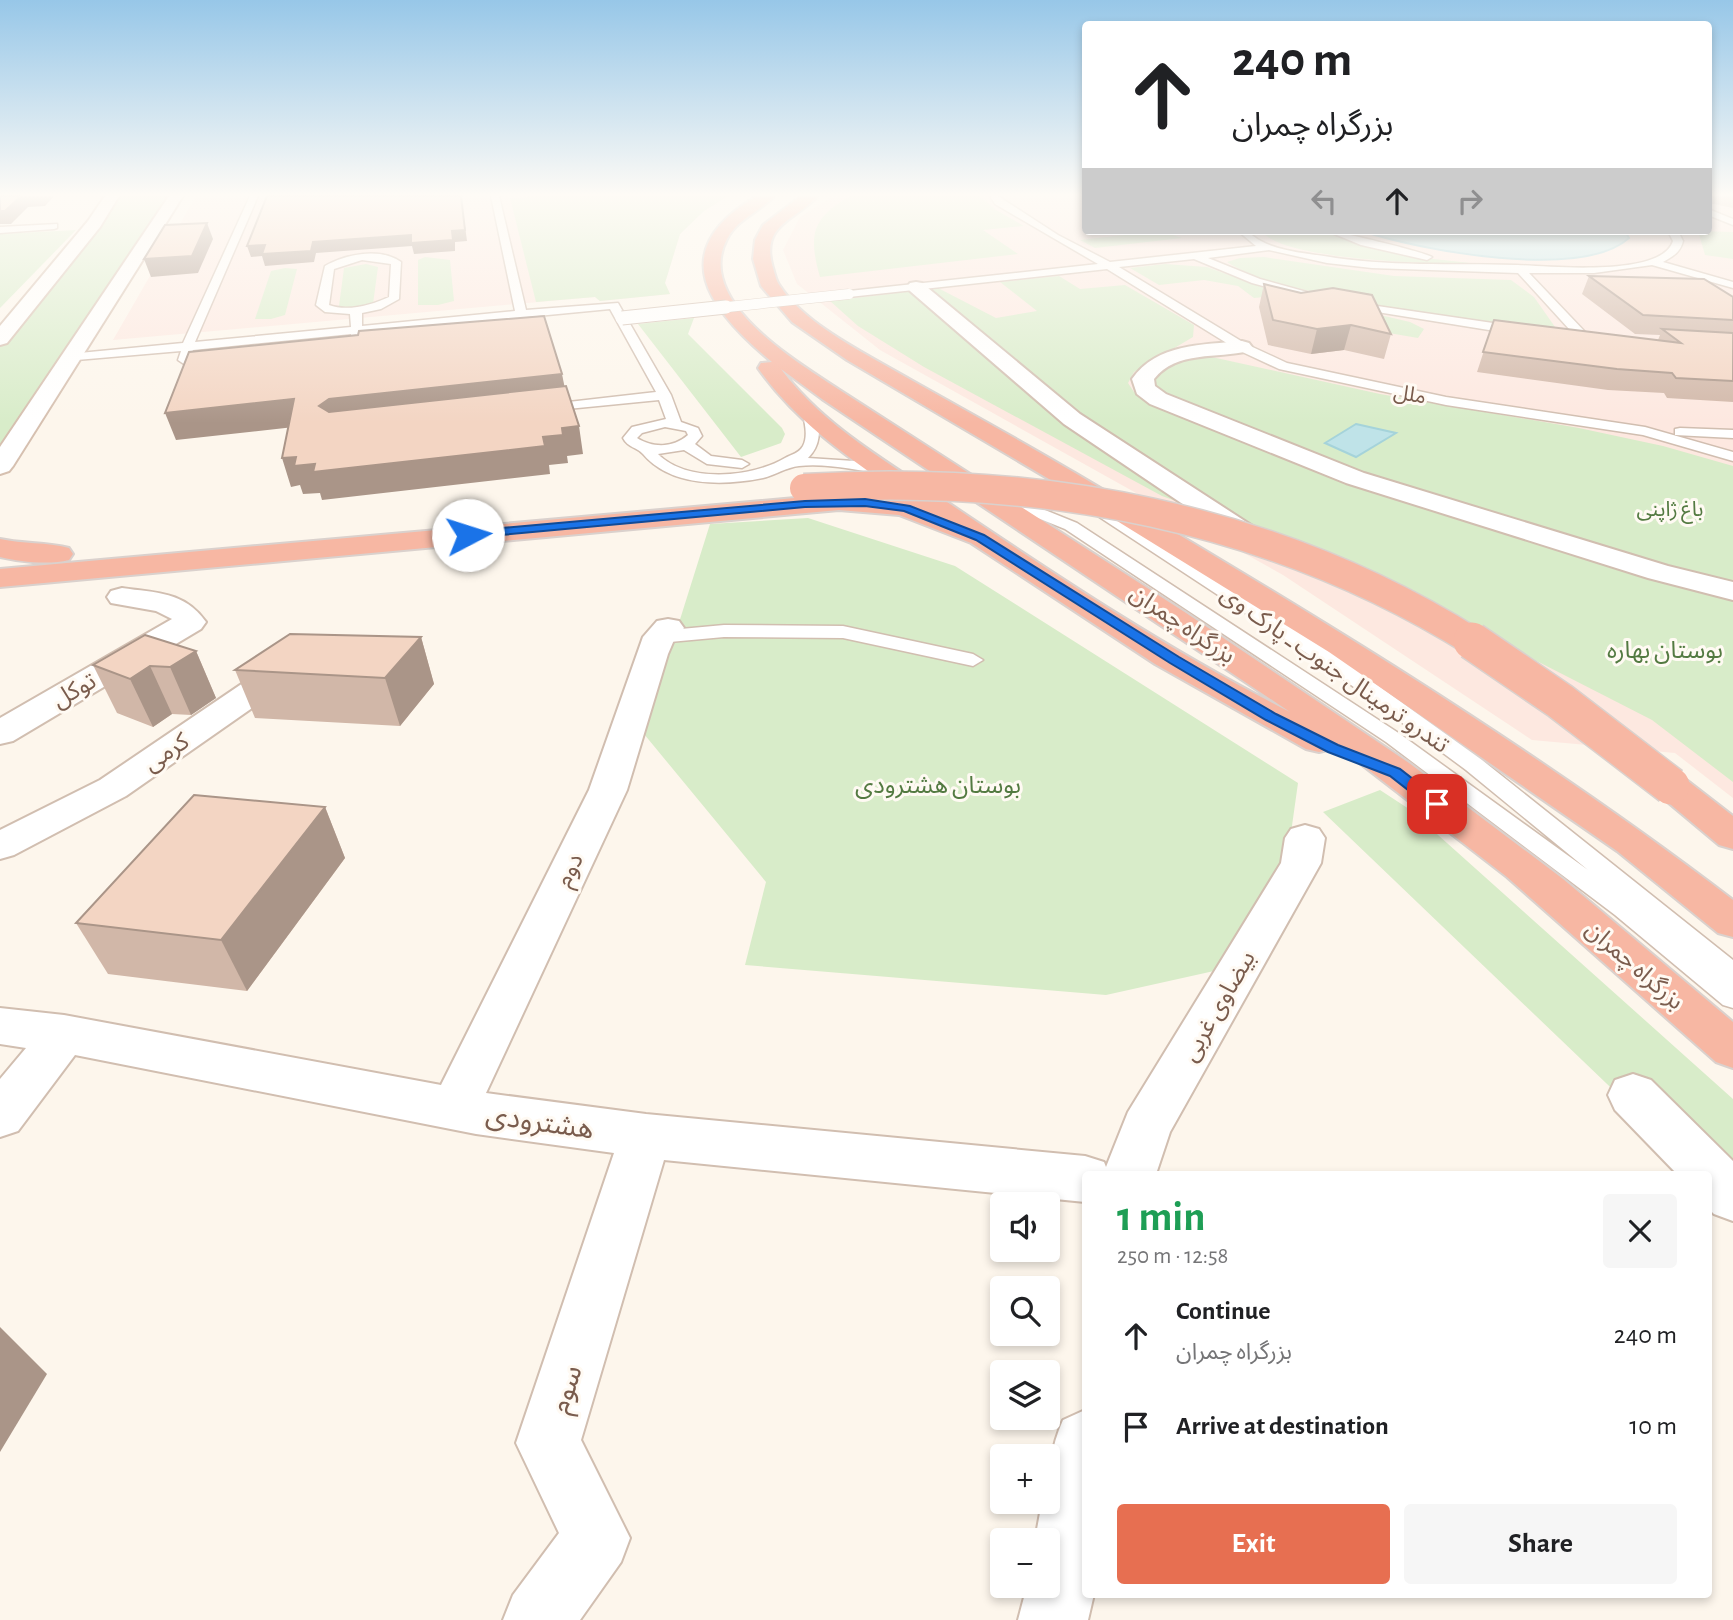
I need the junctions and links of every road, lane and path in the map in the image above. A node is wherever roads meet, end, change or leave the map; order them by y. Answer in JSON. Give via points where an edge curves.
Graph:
{"nodes":[{"id":1,"x":55,"y":272,"type":"edge"},
{"id":2,"x":106,"y":272,"type":"edge"},
{"id":3,"x":126,"y":272,"type":"edge"},
{"id":4,"x":221,"y":272,"type":"edge"},
{"id":5,"x":328,"y":272,"type":"edge"},
{"id":6,"x":395,"y":272,"type":"edge"},
{"id":7,"x":512,"y":272,"type":"edge"},
{"id":8,"x":712,"y":272,"type":"edge"},
{"id":9,"x":766,"y":272,"type":"edge"},
{"id":10,"x":1057,"y":272,"type":"edge"},
{"id":11,"x":1119,"y":272,"type":"edge"},
{"id":12,"x":1233,"y":272,"type":"edge"},
{"id":13,"x":1522,"y":272,"type":"edge"},
{"id":14,"x":1641,"y":272,"type":"edge"},
{"id":15,"x":1686,"y":272,"type":"edge"},
{"id":16,"x":1646,"y":273,"type":"dead end"},
{"id":17,"x":958,"y":282,"type":"joint"},
{"id":18,"x":1733,"y":285,"type":"edge"},
{"id":19,"x":793,"y":286,"type":"dead end"},
{"id":20,"x":916,"y":287,"type":"junction"},
{"id":21,"x":752,"y":290,"type":"dead end"},
{"id":22,"x":738,"y":292,"type":"dead end"},
{"id":23,"x":710,"y":295,"type":"dead end"},
{"id":24,"x":1314,"y":297,"type":"edge"},
{"id":25,"x":1337,"y":302,"type":"edge"},
{"id":26,"x":628,"y":304,"type":"dead end"},
{"id":27,"x":614,"y":305,"type":"junction"},
{"id":28,"x":356,"y":310,"type":"junction"},
{"id":29,"x":521,"y":314,"type":"junction"},
{"id":30,"x":97,"y":315,"type":"junction"},
{"id":31,"x":616,"y":319,"type":"junction"},
{"id":32,"x":743,"y":328,"type":"junction"},
{"id":33,"x":510,"y":329,"type":"edge"},
{"id":34,"x":356,"y":330,"type":"junction"},
{"id":35,"x":1533,"y":332,"type":"edge"},
{"id":36,"x":1568,"y":337,"type":"edge"},
{"id":37,"x":1584,"y":338,"type":"junction"},
{"id":38,"x":0,"y":339,"type":"edge"},
{"id":39,"x":1597,"y":339,"type":"edge"},
{"id":40,"x":371,"y":343,"type":"edge"},
{"id":41,"x":357,"y":344,"type":"junction"},
{"id":42,"x":344,"y":345,"type":"edge"},
{"id":43,"x":188,"y":346,"type":"junction"},
{"id":44,"x":1242,"y":347,"type":"junction"},
{"id":45,"x":170,"y":363,"type":"dead end"},
{"id":46,"x":67,"y":368,"type":"junction"},
{"id":47,"x":920,"y":394,"type":"junction"},
{"id":48,"x":664,"y":396,"type":"junction"},
{"id":49,"x":527,"y":411,"type":"edge"},
{"id":50,"x":858,"y":412,"type":"junction"},
{"id":51,"x":810,"y":414,"type":"junction"},
{"id":52,"x":620,"y":418,"type":"junction"},
{"id":53,"x":676,"y":424,"type":"junction"},
{"id":54,"x":1645,"y":431,"type":"junction"},
{"id":55,"x":1733,"y":435,"type":"edge"},
{"id":56,"x":686,"y":444,"type":"junction"},
{"id":57,"x":646,"y":448,"type":"junction"},
{"id":58,"x":1733,"y":457,"type":"edge"},
{"id":59,"x":0,"y":466,"type":"edge"},
{"id":60,"x":884,"y":471,"type":"junction"},
{"id":61,"x":799,"y":474,"type":"junction"},
{"id":62,"x":996,"y":477,"type":"junction"},
{"id":63,"x":1063,"y":477,"type":"junction"},
{"id":64,"x":980,"y":537,"type":"junction"},
{"id":65,"x":0,"y":547,"type":"edge"},
{"id":66,"x":1301,"y":571,"type":"dead end"},
{"id":67,"x":0,"y":578,"type":"edge"},
{"id":68,"x":1733,"y":591,"type":"edge"},
{"id":69,"x":122,"y":597,"type":"dead end"},
{"id":70,"x":664,"y":633,"type":"joint"},
{"id":71,"x":313,"y":650,"type":"edge"},
{"id":72,"x":973,"y":660,"type":"dead end"},
{"id":73,"x":0,"y":733,"type":"edge"},
{"id":74,"x":1395,"y":772,"type":"junction"},
{"id":75,"x":1733,"y":835,"type":"edge"},
{"id":76,"x":1305,"y":838,"type":"dead end"},
{"id":77,"x":0,"y":846,"type":"edge"},
{"id":78,"x":1733,"y":922,"type":"edge"},
{"id":79,"x":1733,"y":975,"type":"edge"},
{"id":80,"x":1733,"y":998,"type":"edge"},
{"id":81,"x":0,"y":1026,"type":"edge"},
{"id":82,"x":64,"y":1034,"type":"junction"},
{"id":83,"x":1733,"y":1049,"type":"edge"},
{"id":84,"x":1633,"y":1094,"type":"dead end"},
{"id":85,"x":455,"y":1107,"type":"junction"},
{"id":86,"x":0,"y":1116,"type":"edge"},
{"id":87,"x":646,"y":1136,"type":"junction"},
{"id":88,"x":1131,"y":1171,"type":"edge"},
{"id":89,"x":1708,"y":1171,"type":"edge"},
{"id":90,"x":1712,"y":1175,"type":"edge"},
{"id":91,"x":1082,"y":1179,"type":"edge"},
{"id":92,"x":1733,"y":1196,"type":"edge"},
{"id":93,"x":1082,"y":1460,"type":"edge"},
{"id":94,"x":538,"y":1620,"type":"edge"},
{"id":95,"x":1053,"y":1620,"type":"edge"}],
"edges":[{"from":1,"to":38,"type":"street"},
{"from":2,"to":30,"type":"street","via":[[96,287]]},
{"from":3,"to":30,"type":"street"},
{"from":4,"to":43,"type":"lane"},
{"from":5,"to":28,"type":"lane","via":[[321,305],[325,310]]},
{"from":6,"to":28,"type":"lane","via":[[394,299]]},
{"from":7,"to":29,"type":"lane"},
{"from":8,"to":32,"type":"highway","name":"بزرگراه چمران","via":[[722,301]]},
{"from":9,"to":47,"type":"highway","via":[[770,286],[799,318]]},
{"from":10,"to":17,"type":"lane"},
{"from":11,"to":44,"type":"lane","name":"ملل"},
{"from":12,"to":24,"type":"lane"},
{"from":13,"to":37,"type":"lane"},
{"from":14,"to":16,"type":"lane"},
{"from":15,"to":18,"type":"lane"},
{"from":17,"to":20,"type":"lane"},
{"from":19,"to":21,"type":"lane"},
{"from":20,"to":31,"type":"lane","bridge":true},
{"from":20,"to":66,"type":"street","via":[[1072,419]]},
{"from":22,"to":23,"type":"lane"},
{"from":25,"to":35,"type":"lane"},
{"from":26,"to":27,"type":"lane"},
{"from":27,"to":29,"type":"lane"},
{"from":27,"to":31,"type":"lane"},
{"from":28,"to":34,"type":"lane"},
{"from":29,"to":33,"type":"lane","via":[[530,327]]},
{"from":29,"to":34,"type":"lane"},
{"from":30,"to":46,"type":"street"},
{"from":31,"to":48,"type":"lane"},
{"from":32,"to":50,"type":"highway","name":"بزرگراه چمران"},
{"from":32,"to":51,"type":"highway","via":[[772,373]]},
{"from":34,"to":41,"type":"lane"},
{"from":34,"to":43,"type":"lane"},
{"from":36,"to":37,"type":"lane"},
{"from":37,"to":39,"type":"lane"},
{"from":40,"to":41,"type":"lane"},
{"from":41,"to":42,"type":"lane"},
{"from":43,"to":45,"type":"lane","via":[[190,361]]},
{"from":43,"to":46,"type":"lane"},
{"from":44,"to":54,"type":"lane","name":"ملل","via":[[1283,366],[1368,386]]},
{"from":44,"to":68,"type":"street","via":[[1167,359],[1145,374],[1145,389],[1158,399],[1355,478]]},
{"from":46,"to":59,"type":"street"},
{"from":47,"to":62,"type":"highway","via":[[1002,456],[1005,460]]},
{"from":47,"to":63,"type":"highway"},
{"from":48,"to":52,"type":"lane"},
{"from":48,"to":53,"type":"lane"},
{"from":49,"to":52,"type":"lane"},
{"from":50,"to":62,"type":"highway","name":"بزرگراه چمران"},
{"from":50,"to":62,"type":"highway"},
{"from":51,"to":60,"type":"highway"},
{"from":51,"to":61,"type":"lane","via":[[813,436]]},
{"from":52,"to":53,"type":"lane","via":[[645,426]]},
{"from":52,"to":57,"type":"lane","via":[[632,442]]},
{"from":53,"to":56,"type":"lane","via":[[695,432]]},
{"from":54,"to":55,"type":"lane"},
{"from":54,"to":58,"type":"lane","name":"ملل"},
{"from":56,"to":57,"type":"lane"},
{"from":56,"to":61,"type":"lane","via":[[707,460]]},
{"from":57,"to":61,"type":"lane","via":[[669,469],[702,476]]},
{"from":60,"to":61,"type":"lane","via":[[854,465]]},
{"from":60,"to":64,"type":"highway"},
{"from":61,"to":65,"type":"highway","via":[[52,554]]},
{"from":61,"to":75,"type":"highway","bridge":true,"via":[[1014,489],[1156,514],[1342,573],[1442,623],[1534,682]]},
{"from":62,"to":74,"type":"highway","name":"بزرگراه چمران"},
{"from":62,"to":80,"type":"lane","via":[[1034,511],[1071,526],[1393,738],[1624,909]]},
{"from":63,"to":78,"type":"highway","via":[[1340,645],[1631,842]]},
{"from":63,"to":79,"type":"lane","name":"تندرو ترمینال جنوب ـ پارک وی","via":[[1071,492],[1091,507],[1327,658],[1474,765]]},
{"from":64,"to":67,"type":"highway","via":[[906,508],[839,502]]},
{"from":64,"to":74,"type":"highway","via":[[1271,717],[1333,749]]},
{"from":69,"to":73,"type":"street","name":"توکل","via":[[177,607],[190,622]]},
{"from":70,"to":72,"type":"lane","via":[[843,632]]},
{"from":70,"to":85,"type":"street","name":"دوم","via":[[608,790]]},
{"from":71,"to":77,"type":"street","name":"کرمی","via":[[113,788]]},
{"from":74,"to":83,"type":"highway","name":"بزرگراه چمران","via":[[1520,867]]},
{"from":76,"to":88,"type":"street","name":"بیضاوی غربی","via":[[1301,863],[1146,1127]]},
{"from":81,"to":82,"type":"street","name":"هشترودی"},
{"from":82,"to":85,"type":"street","name":"هشترودی"},
{"from":82,"to":86,"type":"street"},
{"from":84,"to":89,"type":"street"},
{"from":85,"to":87,"type":"street","name":"هشترودی"},
{"from":87,"to":91,"type":"street","name":"هشترودی"},
{"from":87,"to":94,"type":"street","name":"سوم","via":[[548,1443],[597,1538]]},
{"from":90,"to":92,"type":"street"},
{"from":93,"to":95,"type":"street"}]}
